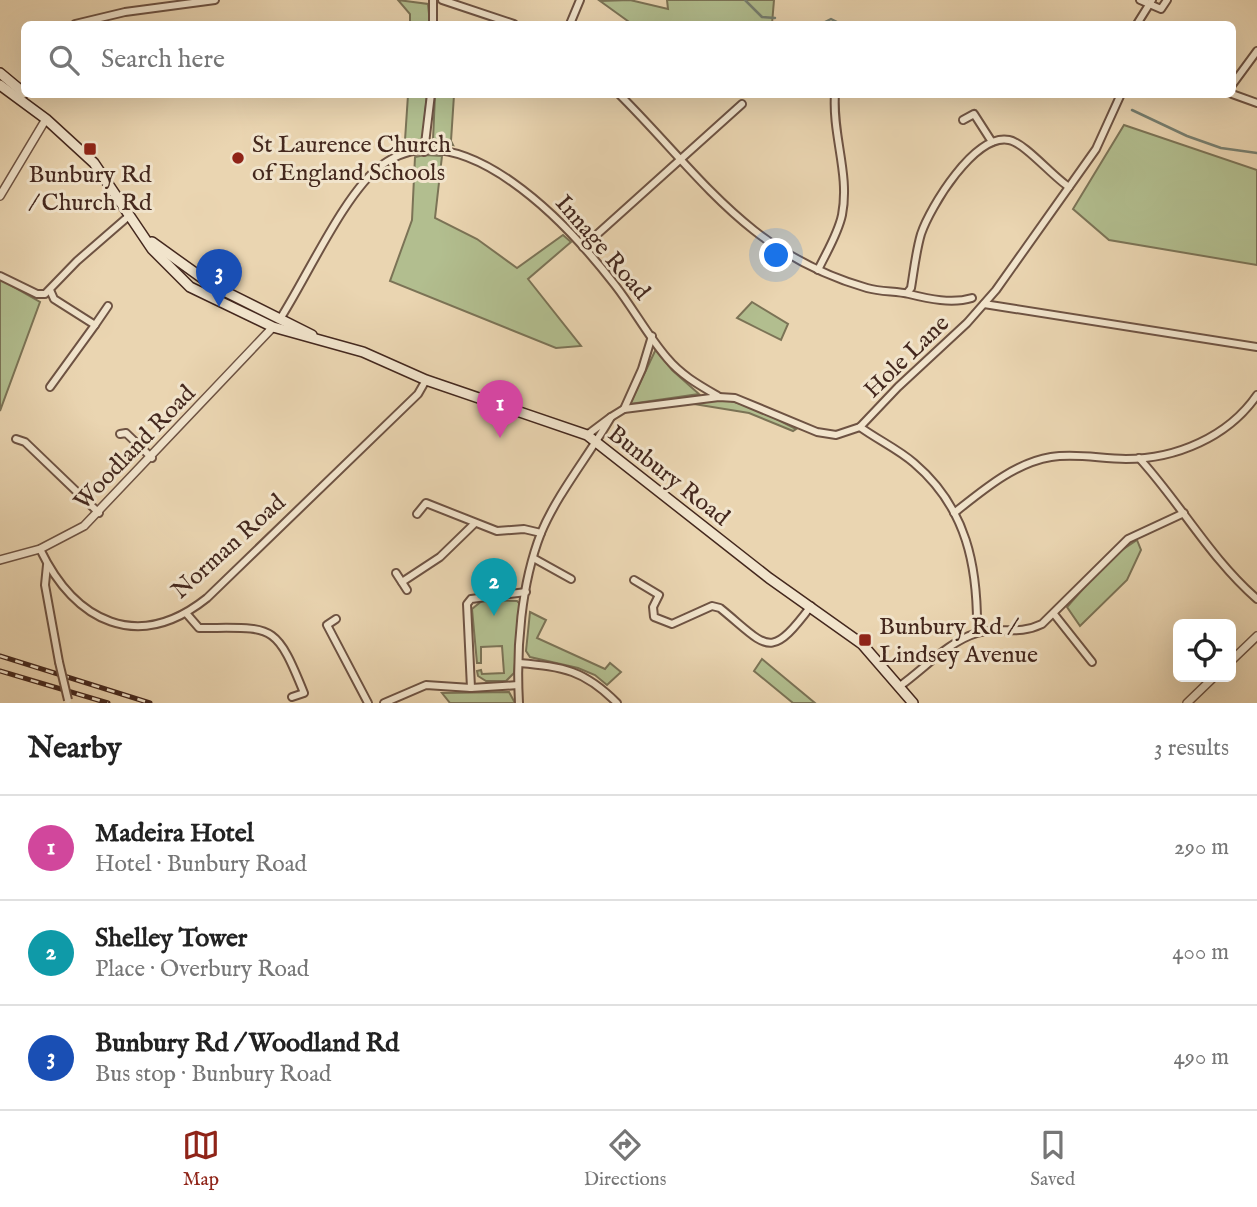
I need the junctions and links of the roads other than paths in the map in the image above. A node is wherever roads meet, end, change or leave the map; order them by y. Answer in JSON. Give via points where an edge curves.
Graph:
{"nodes":[{"id":1,"x":215,"y":0,"type":"edge"},
{"id":2,"x":433,"y":0,"type":"edge"},
{"id":3,"x":442,"y":0,"type":"edge"},
{"id":4,"x":580,"y":0,"type":"edge"},
{"id":5,"x":1140,"y":0,"type":"edge"},
{"id":6,"x":1167,"y":0,"type":"edge"},
{"id":7,"x":1150,"y":3,"type":"edge"},
{"id":8,"x":88,"y":21,"type":"edge"},
{"id":9,"x":433,"y":21,"type":"edge"},
{"id":10,"x":505,"y":21,"type":"edge"},
{"id":11,"x":571,"y":21,"type":"edge"},
{"id":12,"x":1139,"y":21,"type":"edge"},
{"id":13,"x":1257,"y":51,"type":"edge"},
{"id":14,"x":0,"y":73,"type":"edge"},
{"id":15,"x":1236,"y":81,"type":"edge"},
{"id":16,"x":0,"y":85,"type":"edge"},
{"id":17,"x":21,"y":91,"type":"edge"},
{"id":18,"x":1236,"y":96,"type":"edge"},
{"id":19,"x":28,"y":98,"type":"edge"},
{"id":20,"x":431,"y":98,"type":"edge"},
{"id":21,"x":623,"y":98,"type":"edge"},
{"id":22,"x":835,"y":98,"type":"edge"},
{"id":23,"x":1119,"y":98,"type":"edge"},
{"id":24,"x":1257,"y":103,"type":"edge"},
{"id":25,"x":742,"y":104,"type":"dead end"},
{"id":26,"x":46,"y":119,"type":"junction"},
{"id":27,"x":963,"y":120,"type":"dead end"},
{"id":28,"x":992,"y":142,"type":"junction"},
{"id":29,"x":424,"y":152,"type":"junction"},
{"id":30,"x":679,"y":162,"type":"junction"},
{"id":31,"x":1069,"y":187,"type":"junction"},
{"id":32,"x":0,"y":196,"type":"edge"},
{"id":33,"x":130,"y":215,"type":"junction"},
{"id":34,"x":143,"y":234,"type":"junction"},
{"id":35,"x":583,"y":247,"type":"junction"},
{"id":36,"x":818,"y":270,"type":"junction"},
{"id":37,"x":0,"y":276,"type":"edge"},
{"id":38,"x":50,"y":290,"type":"junction"},
{"id":39,"x":907,"y":293,"type":"junction"},
{"id":40,"x":972,"y":298,"type":"dead end"},
{"id":41,"x":984,"y":304,"type":"junction"},
{"id":42,"x":108,"y":306,"type":"dead end"},
{"id":43,"x":280,"y":319,"type":"junction"},
{"id":44,"x":95,"y":325,"type":"junction"},
{"id":45,"x":273,"y":327,"type":"junction"},
{"id":46,"x":652,"y":336,"type":"junction"},
{"id":47,"x":316,"y":337,"type":"junction"},
{"id":48,"x":1257,"y":348,"type":"edge"},
{"id":49,"x":426,"y":380,"type":"junction"},
{"id":50,"x":50,"y":387,"type":"dead end"},
{"id":51,"x":1257,"y":395,"type":"edge"},
{"id":52,"x":719,"y":397,"type":"junction"},
{"id":53,"x":624,"y":409,"type":"junction"},
{"id":54,"x":611,"y":417,"type":"junction"},
{"id":55,"x":860,"y":427,"type":"junction"},
{"id":56,"x":125,"y":432,"type":"dead end"},
{"id":57,"x":587,"y":435,"type":"junction"},
{"id":58,"x":16,"y":439,"type":"dead end"},
{"id":59,"x":597,"y":442,"type":"junction"},
{"id":60,"x":152,"y":458,"type":"junction"},
{"id":61,"x":1139,"y":458,"type":"junction"},
{"id":62,"x":99,"y":513,"type":"junction"},
{"id":63,"x":954,"y":513,"type":"junction"},
{"id":64,"x":1184,"y":513,"type":"junction"},
{"id":65,"x":417,"y":514,"type":"dead end"},
{"id":66,"x":474,"y":524,"type":"junction"},
{"id":67,"x":541,"y":533,"type":"junction"},
{"id":68,"x":40,"y":549,"type":"junction"},
{"id":69,"x":535,"y":559,"type":"junction"},
{"id":70,"x":0,"y":560,"type":"edge"},
{"id":71,"x":47,"y":563,"type":"junction"},
{"id":72,"x":396,"y":573,"type":"dead end"},
{"id":73,"x":571,"y":579,"type":"dead end"},
{"id":74,"x":634,"y":580,"type":"dead end"},
{"id":75,"x":402,"y":582,"type":"junction"},
{"id":76,"x":407,"y":590,"type":"dead end"},
{"id":77,"x":526,"y":592,"type":"junction"},
{"id":78,"x":1257,"y":599,"type":"edge"},
{"id":79,"x":811,"y":606,"type":"junction"},
{"id":80,"x":186,"y":613,"type":"junction"},
{"id":81,"x":1054,"y":614,"type":"junction"},
{"id":82,"x":336,"y":619,"type":"dead end"},
{"id":83,"x":978,"y":632,"type":"junction"},
{"id":84,"x":1257,"y":636,"type":"edge"},
{"id":85,"x":1236,"y":656,"type":"edge"},
{"id":86,"x":1092,"y":662,"type":"dead end"},
{"id":87,"x":519,"y":663,"type":"junction"},
{"id":88,"x":1209,"y":682,"type":"edge"},
{"id":89,"x":518,"y":685,"type":"junction"},
{"id":90,"x":900,"y":686,"type":"junction"},
{"id":91,"x":471,"y":688,"type":"junction"},
{"id":92,"x":292,"y":697,"type":"dead end"},
{"id":93,"x":69,"y":701,"type":"edge"},
{"id":94,"x":911,"y":702,"type":"edge"},
{"id":95,"x":368,"y":703,"type":"edge"},
{"id":96,"x":384,"y":703,"type":"edge"},
{"id":97,"x":519,"y":703,"type":"edge"},
{"id":98,"x":617,"y":703,"type":"edge"},
{"id":99,"x":1187,"y":703,"type":"edge"}],
"edges":[{"from":1,"to":8,"type":"street"},
{"from":2,"to":9,"type":"street"},
{"from":3,"to":10,"type":"street"},
{"from":4,"to":11,"type":"street"},
{"from":5,"to":7,"type":"street"},
{"from":6,"to":7,"type":"street","via":[[1161,9]]},
{"from":7,"to":12,"type":"street"},
{"from":13,"to":15,"type":"street"},
{"from":14,"to":17,"type":"main road"},
{"from":16,"to":26,"type":"main road"},
{"from":18,"to":24,"type":"street"},
{"from":19,"to":26,"type":"main road"},
{"from":20,"to":29,"type":"street"},
{"from":21,"to":30,"type":"street"},
{"from":22,"to":36,"type":"street","via":[[844,201],[841,220]]},
{"from":23,"to":31,"type":"street","name":"Hole Lane","via":[[1096,149]]},
{"from":25,"to":30,"type":"street"},
{"from":26,"to":32,"type":"street"},
{"from":26,"to":33,"type":"main road","name":"Bunbury Road","via":[[93,163]]},
{"from":27,"to":28,"type":"street","via":[[974,114]]},
{"from":28,"to":31,"type":"street","via":[[1013,141]]},
{"from":28,"to":39,"type":"street","via":[[968,161],[936,201],[921,236]]},
{"from":29,"to":35,"type":"street","name":"Innage Road","via":[[461,154],[484,164],[532,197]]},
{"from":29,"to":43,"type":"street","name":"Innage Road","via":[[382,164],[356,192]]},
{"from":30,"to":35,"type":"street"},
{"from":30,"to":36,"type":"street","via":[[760,237]]},
{"from":31,"to":41,"type":"street","name":"Hole Lane"},
{"from":33,"to":34,"type":"main road","name":"Bunbury Road"},
{"from":33,"to":38,"type":"street"},
{"from":34,"to":43,"type":"main road","name":"Bunbury Road","via":[[192,273]]},
{"from":34,"to":45,"type":"main road","name":"Bunbury Road","via":[[164,264],[190,287]]},
{"from":35,"to":46,"type":"street","name":"Innage Road"},
{"from":36,"to":39,"type":"street","via":[[867,288]]},
{"from":37,"to":38,"type":"street","via":[[37,294]]},
{"from":38,"to":44,"type":"street","via":[[54,299]]},
{"from":39,"to":40,"type":"street","via":[[954,301]]},
{"from":41,"to":48,"type":"street"},
{"from":41,"to":55,"type":"street","name":"Hole Lane"},
{"from":42,"to":44,"type":"street"},
{"from":43,"to":45,"type":"main road"},
{"from":43,"to":47,"type":"main road","name":"Bunbury Road"},
{"from":44,"to":50,"type":"street"},
{"from":45,"to":47,"type":"main road","name":"Bunbury Road"},
{"from":45,"to":60,"type":"street","name":"Woodland Road"},
{"from":46,"to":52,"type":"street","name":"Innage Road","via":[[686,377]]},
{"from":46,"to":53,"type":"street","name":"Innage Road"},
{"from":47,"to":49,"type":"main road","name":"Bunbury Road","via":[[388,361]]},
{"from":49,"to":57,"type":"main road","name":"Bunbury Road"},
{"from":49,"to":80,"type":"street","name":"Norman Road","via":[[418,394],[207,598]]},
{"from":51,"to":61,"type":"street","via":[[1218,433],[1186,449]]},
{"from":52,"to":53,"type":"street","name":"Hole Lane"},
{"from":52,"to":55,"type":"street","name":"Hole Lane","via":[[735,398],[817,432],[836,435]]},
{"from":53,"to":54,"type":"street","name":"Hole Lane"},
{"from":54,"to":57,"type":"street","name":"Hole Lane"},
{"from":54,"to":59,"type":"street","name":"Hole Lane"},
{"from":55,"to":63,"type":"street","via":[[916,464]]},
{"from":56,"to":60,"type":"street"},
{"from":57,"to":59,"type":"main road","name":"Bunbury Road"},
{"from":58,"to":62,"type":"street","via":[[25,442]]},
{"from":59,"to":67,"type":"street","name":"Hole Lane"},
{"from":59,"to":79,"type":"main road","name":"Bunbury Road"},
{"from":60,"to":62,"type":"street","name":"Woodland Road"},
{"from":61,"to":63,"type":"street","via":[[1049,457],[997,481]]},
{"from":61,"to":64,"type":"street"},
{"from":62,"to":68,"type":"street","name":"Woodland Road"},
{"from":63,"to":83,"type":"street","via":[[975,568]]},
{"from":64,"to":78,"type":"street","via":[[1216,559]]},
{"from":64,"to":81,"type":"street","via":[[1128,539]]},
{"from":65,"to":66,"type":"street","via":[[426,503]]},
{"from":66,"to":67,"type":"street","via":[[497,531]]},
{"from":66,"to":75,"type":"street","via":[[440,557]]},
{"from":67,"to":69,"type":"street","name":"Hole Lane"},
{"from":68,"to":70,"type":"street","name":"Woodland Road"},
{"from":68,"to":71,"type":"street","name":"Norman Road"},
{"from":69,"to":73,"type":"street"},
{"from":69,"to":77,"type":"street","name":"Hole Lane"},
{"from":71,"to":80,"type":"street","name":"Norman Road","via":[[76,603],[105,621],[145,626]]},
{"from":71,"to":93,"type":"street","bridge":true,"via":[[45,585]]},
{"from":72,"to":75,"type":"street"},
{"from":74,"to":79,"type":"street","via":[[659,595],[654,617],[662,621],[672,624],[712,606],[771,645],[780,642]]},
{"from":75,"to":76,"type":"street"},
{"from":77,"to":87,"type":"street","name":"Hole Lane"},
{"from":77,"to":91,"type":"street","via":[[471,598],[467,604]]},
{"from":79,"to":90,"type":"main road","name":"Bunbury Road","via":[[862,644]]},
{"from":80,"to":92,"type":"street","via":[[199,628],[252,628],[273,634],[304,693]]},
{"from":81,"to":83,"type":"street","via":[[1027,631]]},
{"from":81,"to":86,"type":"street"},
{"from":82,"to":95,"type":"street","via":[[327,625]]},
{"from":83,"to":90,"type":"street"},
{"from":84,"to":85,"type":"street"},
{"from":87,"to":89,"type":"street","name":"Hole Lane"},
{"from":87,"to":98,"type":"street","via":[[578,672]]},
{"from":88,"to":99,"type":"street"},
{"from":89,"to":91,"type":"street"},
{"from":89,"to":97,"type":"street","name":"Hole Lane"},
{"from":90,"to":94,"type":"main road","name":"Bunbury Road"},
{"from":91,"to":96,"type":"street","via":[[426,685]]}]}
